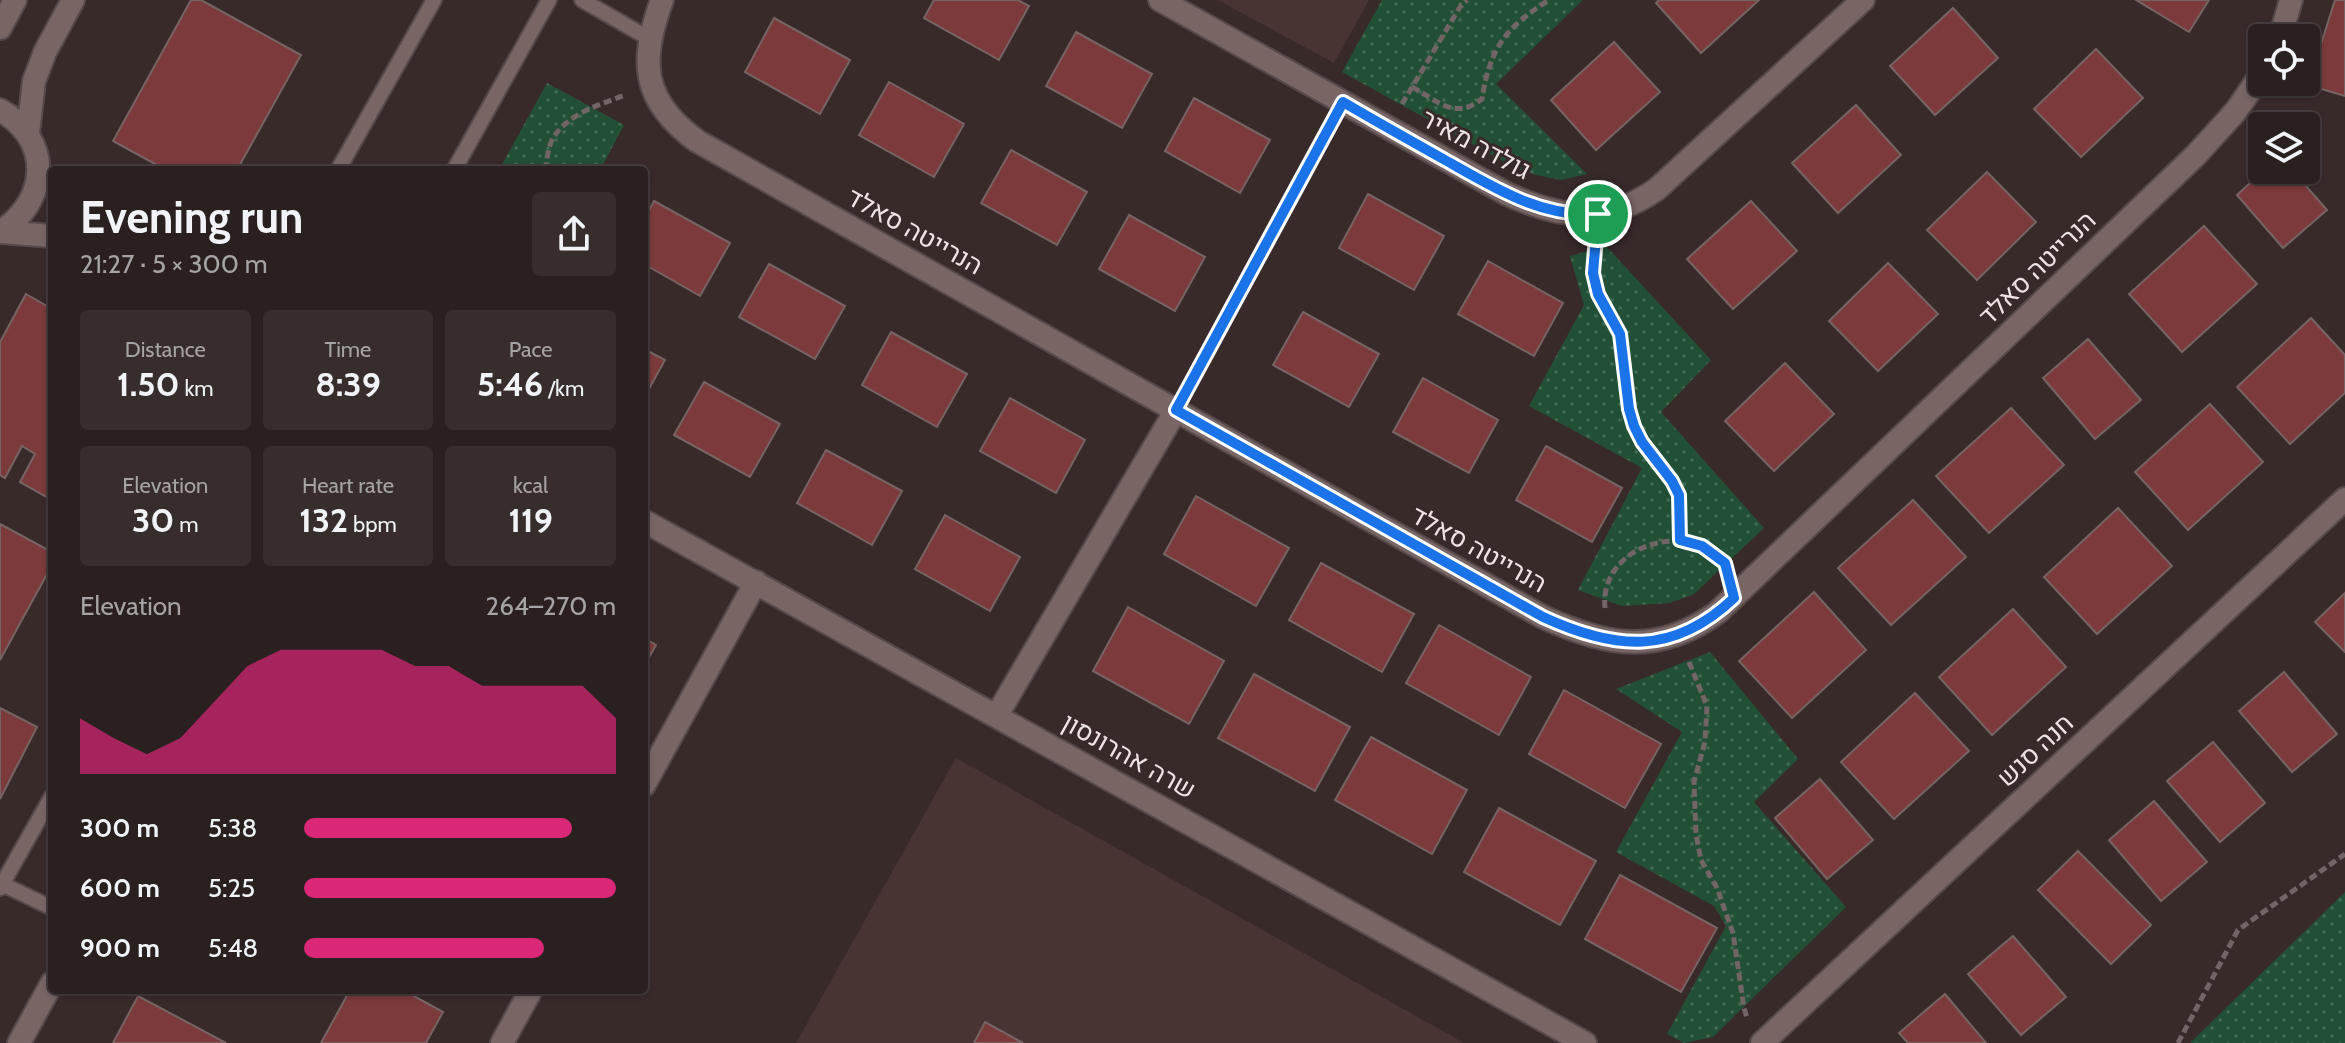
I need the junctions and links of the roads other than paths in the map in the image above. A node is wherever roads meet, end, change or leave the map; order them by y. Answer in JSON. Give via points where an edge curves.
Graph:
{"nodes":[{"id":1,"x":15,"y":0,"type":"edge"},
{"id":2,"x":73,"y":0,"type":"edge"},
{"id":3,"x":434,"y":0,"type":"edge"},
{"id":4,"x":549,"y":0,"type":"edge"},
{"id":5,"x":582,"y":0,"type":"edge"},
{"id":6,"x":662,"y":0,"type":"edge"},
{"id":7,"x":1160,"y":0,"type":"edge"},
{"id":8,"x":1863,"y":0,"type":"edge"},
{"id":9,"x":2291,"y":0,"type":"edge"},
{"id":10,"x":2284,"y":24,"type":"edge"},
{"id":11,"x":0,"y":28,"type":"edge"},
{"id":12,"x":650,"y":39,"type":"junction"},
{"id":13,"x":2248,"y":93,"type":"edge"},
{"id":14,"x":0,"y":110,"type":"edge"},
{"id":15,"x":32,"y":144,"type":"junction"},
{"id":16,"x":51,"y":166,"type":"edge"},
{"id":17,"x":340,"y":166,"type":"edge"},
{"id":18,"x":456,"y":166,"type":"edge"},
{"id":19,"x":1,"y":232,"type":"edge"},
{"id":20,"x":48,"y":236,"type":"edge"},
{"id":21,"x":1176,"y":410,"type":"junction"},
{"id":22,"x":2345,"y":499,"type":"edge"},
{"id":23,"x":648,"y":523,"type":"edge"},
{"id":24,"x":756,"y":582,"type":"junction"},
{"id":25,"x":997,"y":715,"type":"junction"},
{"id":26,"x":648,"y":778,"type":"edge"},
{"id":27,"x":48,"y":803,"type":"edge"},
{"id":28,"x":1,"y":886,"type":"edge"},
{"id":29,"x":48,"y":906,"type":"edge"},
{"id":30,"x":48,"y":990,"type":"edge"},
{"id":31,"x":529,"y":994,"type":"edge"},
{"id":32,"x":19,"y":1043,"type":"edge"},
{"id":33,"x":502,"y":1043,"type":"edge"},
{"id":34,"x":1585,"y":1043,"type":"edge"},
{"id":35,"x":1762,"y":1043,"type":"edge"}],
"edges":[{"from":1,"to":11,"type":"street"},
{"from":2,"to":15,"type":"street","via":[[34,81]]},
{"from":3,"to":17,"type":"lane"},
{"from":4,"to":18,"type":"lane"},
{"from":5,"to":12,"type":"lane"},
{"from":6,"to":12,"type":"street","name":"הנרייטה סאלד"},
{"from":7,"to":8,"type":"street","name":"גולדה מאיר","via":[[1485,183],[1565,214],[1629,207],[1657,189]]},
{"from":9,"to":10,"type":"street"},
{"from":12,"to":21,"type":"street","name":"הנרייטה סאלד","via":[[651,85],[667,114],[697,141]]},
{"from":13,"to":21,"type":"street","name":"הנרייטה סאלד","via":[[2196,155],[1734,598],[1685,633],[1648,642],[1608,640],[1565,627]]},
{"from":14,"to":15,"type":"street"},
{"from":15,"to":16,"type":"street"},
{"from":15,"to":19,"type":"street","via":[[39,177],[33,199]]},
{"from":19,"to":20,"type":"street"},
{"from":21,"to":25,"type":"street"},
{"from":22,"to":35,"type":"street","name":"חנה סנש"},
{"from":23,"to":24,"type":"street","name":"שרה אהרונסון"},
{"from":24,"to":25,"type":"street","name":"שרה אהרונסון"},
{"from":24,"to":26,"type":"street"},
{"from":25,"to":34,"type":"street","name":"שרה אהרונסון"},
{"from":27,"to":28,"type":"lane"},
{"from":28,"to":29,"type":"lane"},
{"from":30,"to":32,"type":"street"},
{"from":31,"to":33,"type":"street"}]}
